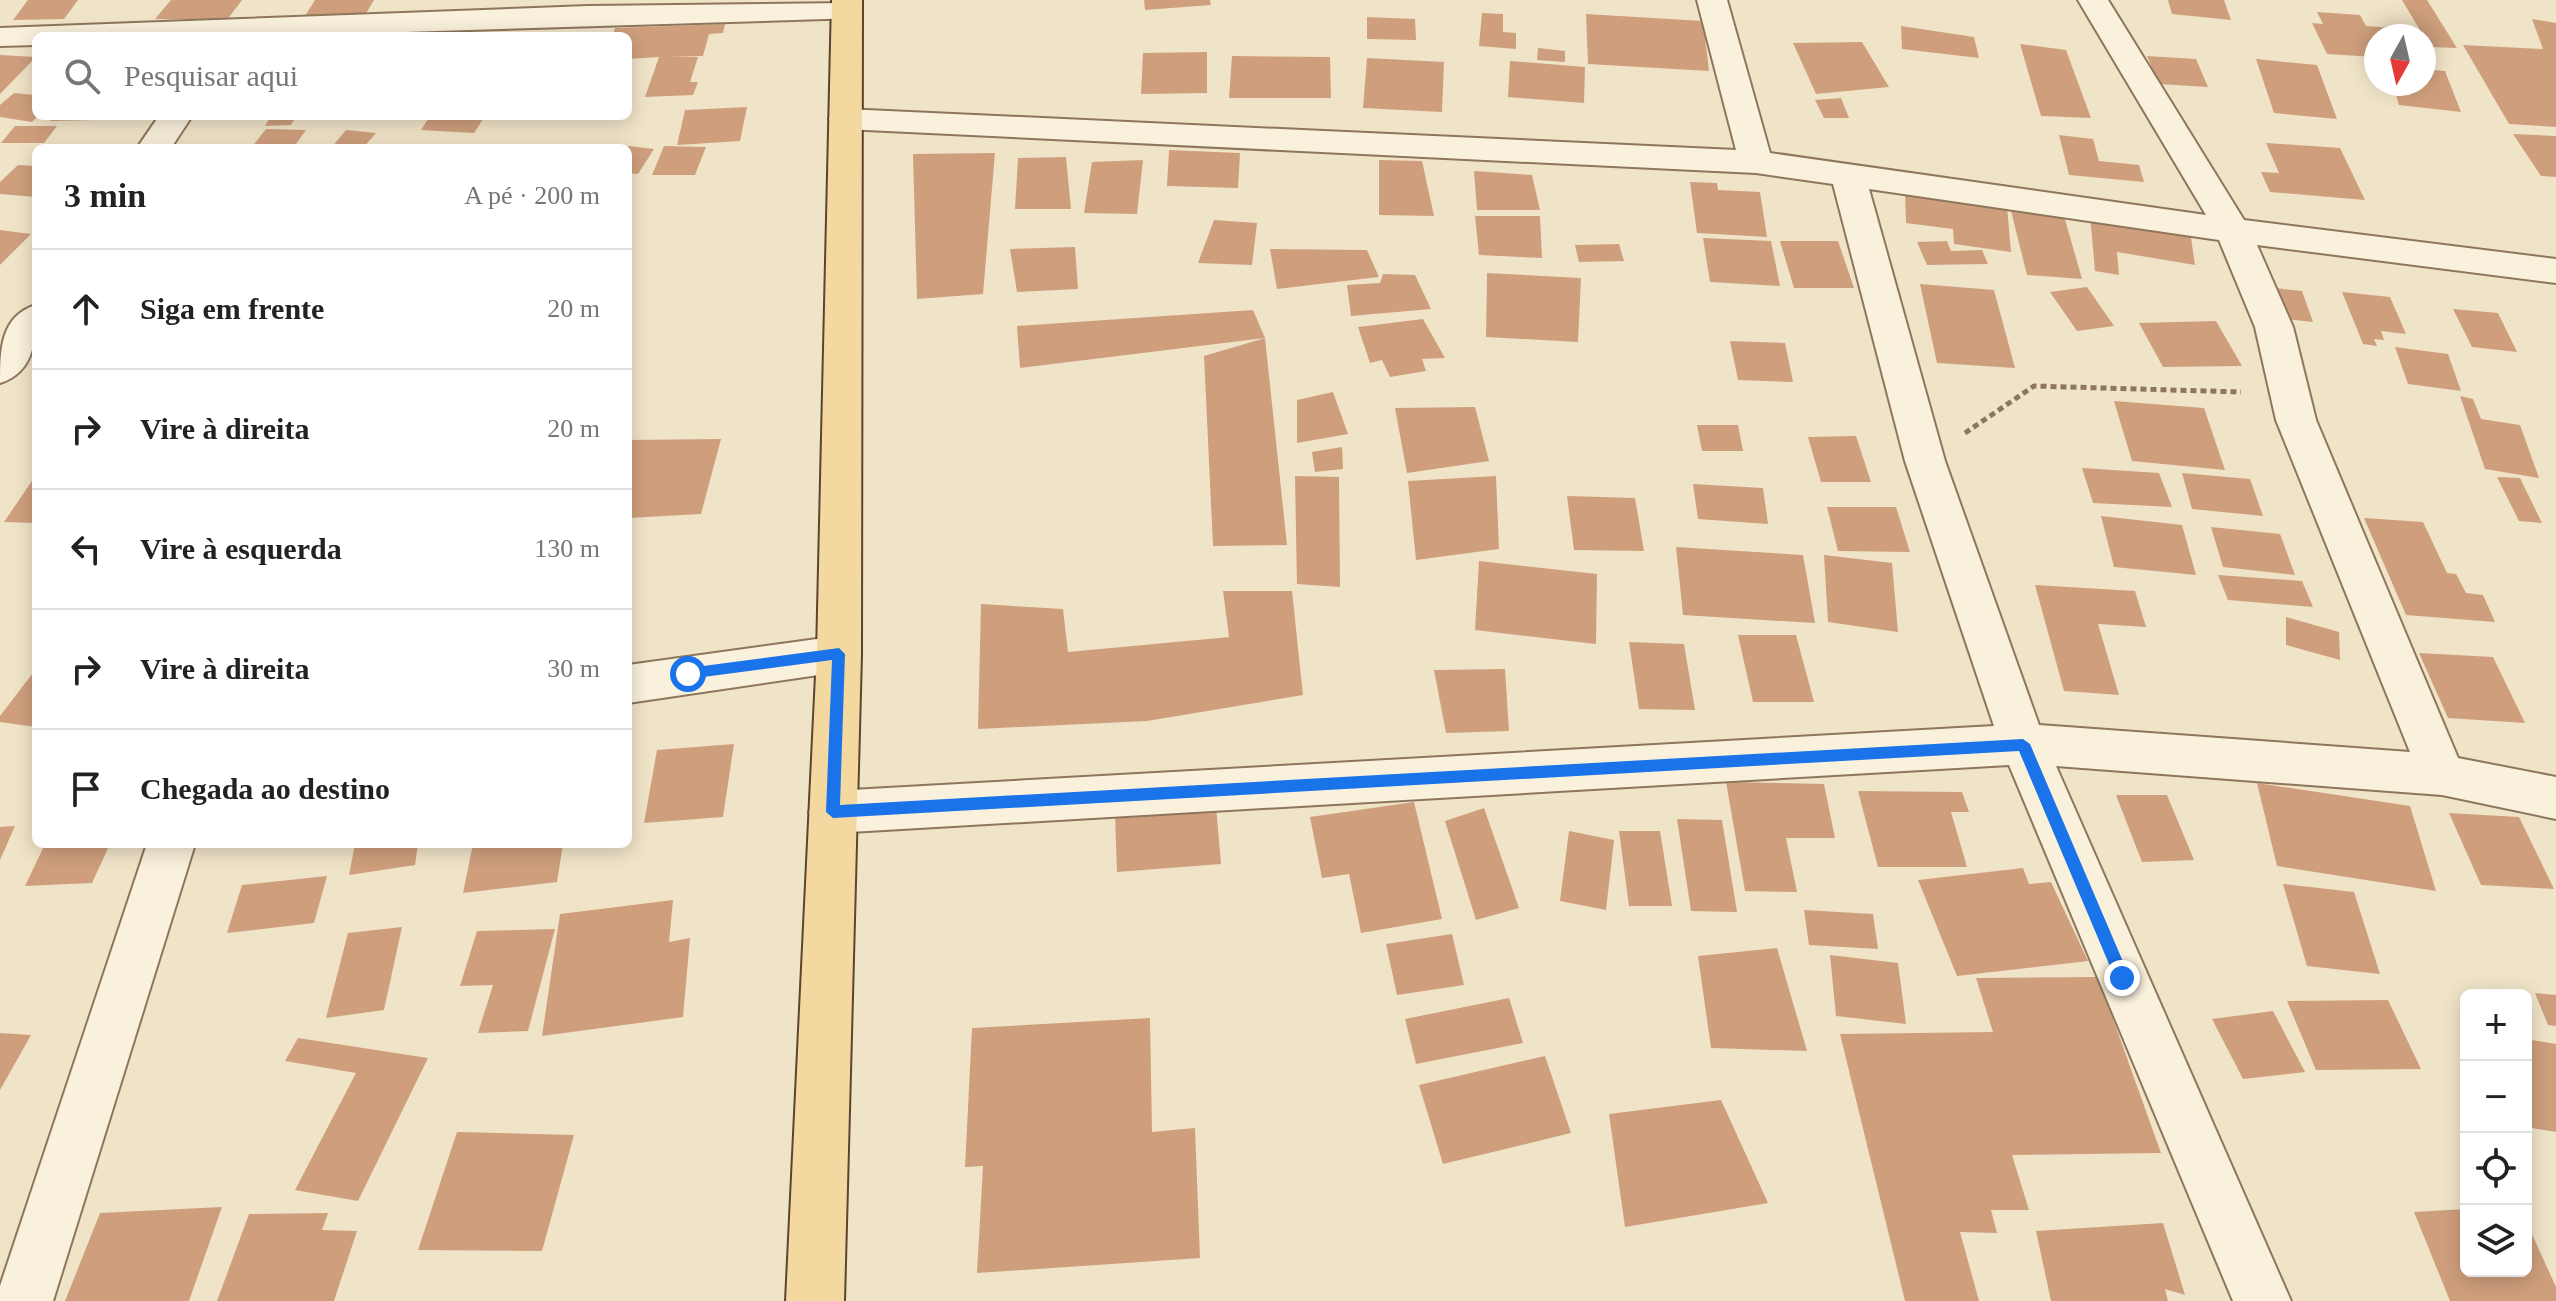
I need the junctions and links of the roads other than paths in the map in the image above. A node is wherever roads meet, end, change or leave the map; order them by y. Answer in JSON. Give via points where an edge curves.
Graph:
{"nodes":[{"id":1,"x":1712,"y":0,"type":"edge"},
{"id":2,"x":2093,"y":0,"type":"edge"},
{"id":3,"x":847,"y":6,"type":"edge"},
{"id":4,"x":254,"y":32,"type":"edge"},
{"id":5,"x":32,"y":36,"type":"edge"},
{"id":6,"x":0,"y":37,"type":"edge"},
{"id":7,"x":845,"y":119,"type":"junction"},
{"id":8,"x":173,"y":120,"type":"edge"},
{"id":9,"x":157,"y":144,"type":"edge"},
{"id":10,"x":1756,"y":162,"type":"junction"},
{"id":11,"x":1848,"y":175,"type":"junction"},
{"id":12,"x":2233,"y":230,"type":"junction"},
{"id":13,"x":2556,"y":271,"type":"edge"},
{"id":14,"x":32,"y":324,"type":"edge"},
{"id":15,"x":0,"y":369,"type":"edge"},
{"id":16,"x":839,"y":654,"type":"junction"},
{"id":17,"x":632,"y":683,"type":"edge"},
{"id":18,"x":2023,"y":744,"type":"junction"},
{"id":19,"x":2442,"y":775,"type":"junction"},
{"id":20,"x":2556,"y":798,"type":"edge"},
{"id":21,"x":833,"y":812,"type":"junction"},
{"id":22,"x":170,"y":848,"type":"edge"},
{"id":23,"x":24,"y":1301,"type":"edge"},
{"id":24,"x":815,"y":1301,"type":"edge"},
{"id":25,"x":2262,"y":1301,"type":"edge"}],
"edges":[{"from":1,"to":10,"type":"street"},
{"from":2,"to":12,"type":"street"},
{"from":3,"to":4,"type":"street"},
{"from":3,"to":7,"type":"main road"},
{"from":5,"to":6,"type":"street"},
{"from":7,"to":10,"type":"street"},
{"from":7,"to":16,"type":"main road"},
{"from":8,"to":9,"type":"street"},
{"from":10,"to":11,"type":"street"},
{"from":11,"to":12,"type":"street"},
{"from":11,"to":18,"type":"street","via":[[1925,461]]},
{"from":12,"to":13,"type":"street"},
{"from":12,"to":19,"type":"street","via":[[2274,327],[2296,420]]},
{"from":14,"to":15,"type":"street"},
{"from":16,"to":17,"type":"street"},
{"from":16,"to":21,"type":"main road"},
{"from":18,"to":19,"type":"street"},
{"from":18,"to":21,"type":"street"},
{"from":18,"to":25,"type":"street"},
{"from":19,"to":20,"type":"street"},
{"from":21,"to":24,"type":"main road"},
{"from":22,"to":23,"type":"street"}]}
